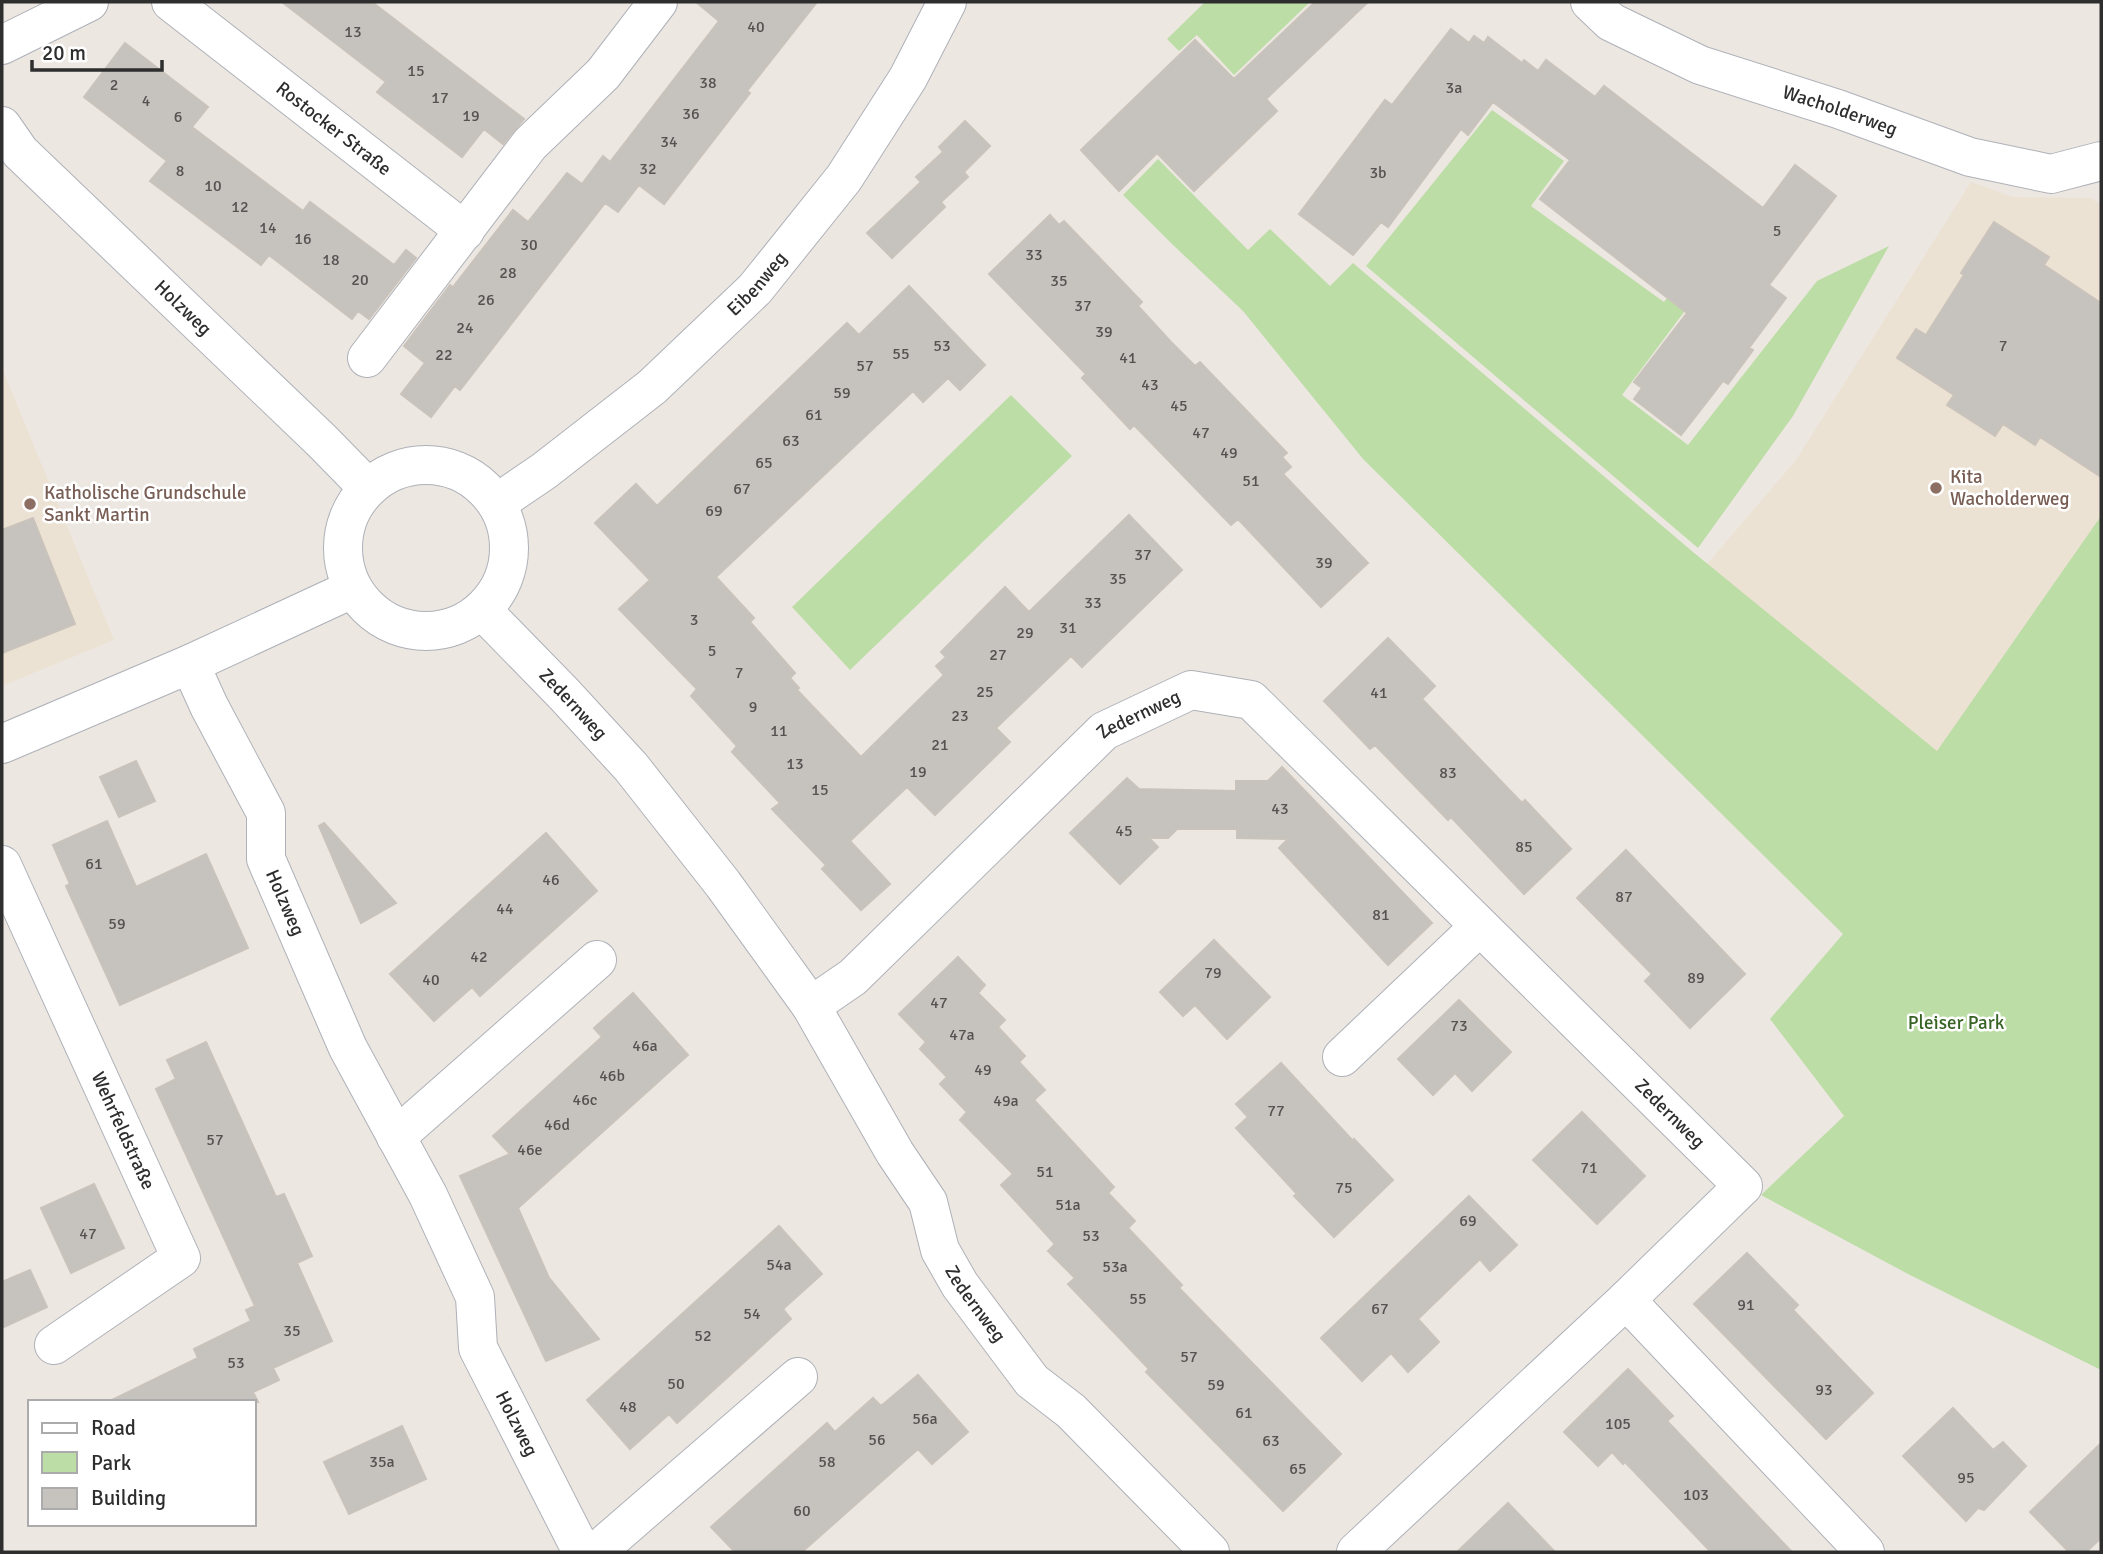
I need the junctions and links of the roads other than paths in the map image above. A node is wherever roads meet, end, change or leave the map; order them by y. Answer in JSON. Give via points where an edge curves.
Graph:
{"nodes":[{"id":1,"x":89,"y":2,"type":"edge"},
{"id":2,"x":171,"y":2,"type":"edge"},
{"id":3,"x":658,"y":2,"type":"edge"},
{"id":4,"x":947,"y":2,"type":"edge"},
{"id":5,"x":1590,"y":2,"type":"edge"},
{"id":6,"x":2,"y":45,"type":"edge"},
{"id":7,"x":2,"y":126,"type":"edge"},
{"id":8,"x":2101,"y":161,"type":"edge"},
{"id":9,"x":465,"y":231,"type":"junction"},
{"id":10,"x":367,"y":358,"type":"dead end"},
{"id":11,"x":367,"y":487,"type":"junction"},
{"id":12,"x":496,"y":503,"type":"junction"},
{"id":13,"x":352,"y":589,"type":"junction"},
{"id":14,"x":482,"y":610,"type":"junction"},
{"id":15,"x":190,"y":664,"type":"junction"},
{"id":16,"x":2,"y":744,"type":"edge"},
{"id":17,"x":2,"y":865,"type":"edge"},
{"id":18,"x":1479,"y":927,"type":"junction"},
{"id":19,"x":597,"y":960,"type":"dead end"},
{"id":20,"x":811,"y":1006,"type":"junction"},
{"id":21,"x":1342,"y":1057,"type":"dead end"},
{"id":22,"x":396,"y":1137,"type":"junction"},
{"id":23,"x":1626,"y":1300,"type":"junction"},
{"id":24,"x":54,"y":1345,"type":"dead end"},
{"id":25,"x":798,"y":1377,"type":"dead end"},
{"id":26,"x":582,"y":1552,"type":"edge"},
{"id":27,"x":596,"y":1552,"type":"edge"},
{"id":28,"x":1210,"y":1552,"type":"edge"},
{"id":29,"x":1356,"y":1552,"type":"edge"},
{"id":30,"x":1865,"y":1552,"type":"edge"}],
"edges":[{"from":1,"to":6,"type":"street"},
{"from":2,"to":9,"type":"street","name":"Rostocker Straße"},
{"from":3,"to":9,"type":"street","via":[[603,74],[530,144]]},
{"from":4,"to":12,"type":"street","name":"Eibenweg","via":[[908,78],[844,178],[755,289],[652,387]]},
{"from":5,"to":8,"type":"street","name":"Wacholderweg","via":[[1611,22],[1700,65],[1970,157],[2051,174]]},
{"from":7,"to":11,"type":"street","name":"Holzweg","via":[[20,152]]},
{"from":9,"to":10,"type":"street"},
{"from":11,"to":12,"type":"street","via":[[411,465],[436,465],[460,471],[480,484]]},
{"from":11,"to":13,"type":"street","via":[[343,532],[342,558]]},
{"from":12,"to":14,"type":"street","via":[[509,537],[509,559],[498,589]]},
{"from":13,"to":14,"type":"street","via":[[369,611],[394,625],[422,632],[449,628]]},
{"from":13,"to":15,"type":"street"},
{"from":14,"to":20,"type":"street","name":"Zedernweg","via":[[631,768]]},
{"from":15,"to":16,"type":"street"},
{"from":15,"to":22,"type":"street","name":"Holzweg","via":[[266,813],[266,859],[348,1048]]},
{"from":17,"to":24,"type":"street","name":"Wehrfeldstraße","via":[[181,1258]]},
{"from":18,"to":20,"type":"street","name":"Zedernweg","via":[[1251,700],[1191,690],[1104,732],[853,977]]},
{"from":18,"to":21,"type":"street"},
{"from":18,"to":23,"type":"street","name":"Zedernweg","via":[[1743,1186]]},
{"from":19,"to":22,"type":"street"},
{"from":20,"to":28,"type":"street","name":"Zedernweg","via":[[928,1202],[940,1250],[960,1285],[1032,1381],[1071,1411]]},
{"from":22,"to":26,"type":"street","name":"Holzweg","via":[[429,1195],[475,1297],[478,1348]]},
{"from":23,"to":29,"type":"street","name":"Zedernweg"},
{"from":23,"to":30,"type":"street"},
{"from":25,"to":27,"type":"street"}]}
